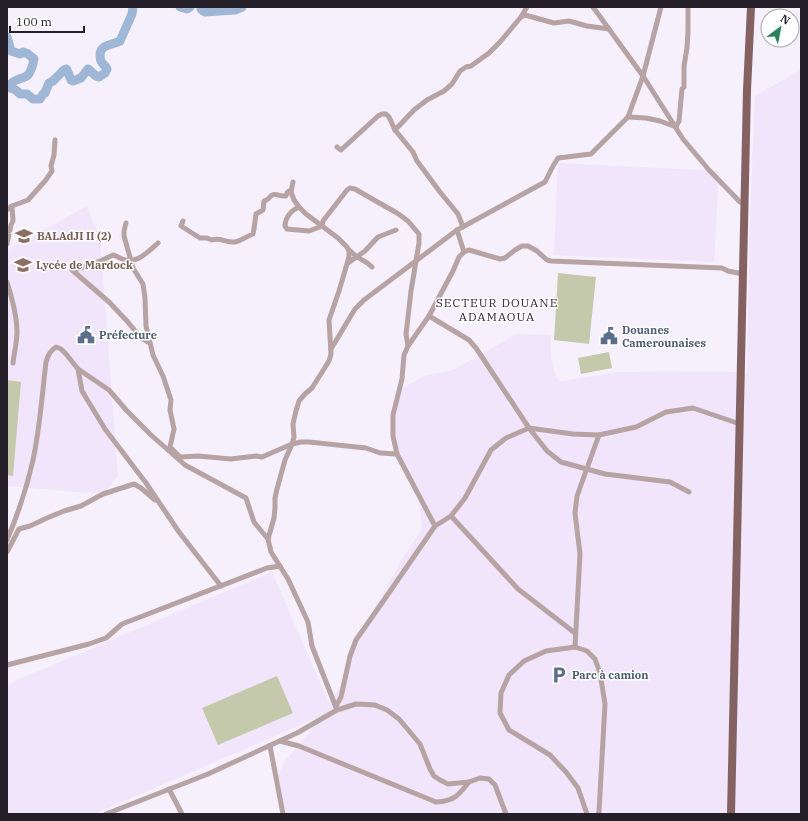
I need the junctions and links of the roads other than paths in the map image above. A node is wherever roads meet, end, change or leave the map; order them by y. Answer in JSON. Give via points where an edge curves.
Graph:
{"nodes":[{"id":1,"x":527,"y":7,"type":"edge"},
{"id":2,"x":593,"y":7,"type":"edge"},
{"id":3,"x":661,"y":7,"type":"edge"},
{"id":4,"x":688,"y":7,"type":"edge"},
{"id":5,"x":751,"y":7,"type":"edge"},
{"id":6,"x":521,"y":17,"type":"junction"},
{"id":7,"x":609,"y":29,"type":"junction"},
{"id":8,"x":643,"y":76,"type":"junction"},
{"id":9,"x":628,"y":117,"type":"junction"},
{"id":10,"x":676,"y":127,"type":"junction"},
{"id":11,"x":395,"y":130,"type":"junction"},
{"id":12,"x":55,"y":140,"type":"dead end"},
{"id":13,"x":337,"y":147,"type":"dead end"},
{"id":14,"x":293,"y":182,"type":"dead end"},
{"id":15,"x":291,"y":192,"type":"junction"},
{"id":16,"x":740,"y":202,"type":"dead end"},
{"id":17,"x":12,"y":206,"type":"junction"},
{"id":18,"x":299,"y":207,"type":"junction"},
{"id":19,"x":7,"y":210,"type":"edge"},
{"id":20,"x":183,"y":221,"type":"dead end"},
{"id":21,"x":126,"y":223,"type":"dead end"},
{"id":22,"x":322,"y":226,"type":"junction"},
{"id":23,"x":463,"y":227,"type":"junction"},
{"id":24,"x":396,"y":230,"type":"dead end"},
{"id":25,"x":457,"y":230,"type":"junction"},
{"id":26,"x":158,"y":243,"type":"dead end"},
{"id":27,"x":7,"y":244,"type":"edge"},
{"id":28,"x":349,"y":250,"type":"junction"},
{"id":29,"x":464,"y":252,"type":"junction"},
{"id":30,"x":357,"y":257,"type":"junction"},
{"id":31,"x":131,"y":260,"type":"junction"},
{"id":32,"x":416,"y":261,"type":"junction"},
{"id":33,"x":348,"y":263,"type":"junction"},
{"id":34,"x":372,"y":267,"type":"dead end"},
{"id":35,"x":743,"y":274,"type":"junction"},
{"id":36,"x":7,"y":282,"type":"edge"},
{"id":37,"x":428,"y":316,"type":"junction"},
{"id":38,"x":150,"y":343,"type":"junction"},
{"id":39,"x":408,"y":346,"type":"junction"},
{"id":40,"x":331,"y":349,"type":"junction"},
{"id":41,"x":7,"y":352,"type":"edge"},
{"id":42,"x":14,"y":353,"type":"junction"},
{"id":43,"x":12,"y":363,"type":"dead end"},
{"id":44,"x":78,"y":369,"type":"junction"},
{"id":45,"x":740,"y":424,"type":"junction"},
{"id":46,"x":529,"y":428,"type":"junction"},
{"id":47,"x":599,"y":435,"type":"junction"},
{"id":48,"x":292,"y":444,"type":"junction"},
{"id":49,"x":397,"y":454,"type":"junction"},
{"id":50,"x":587,"y":469,"type":"junction"},
{"id":51,"x":689,"y":492,"type":"dead end"},
{"id":52,"x":162,"y":506,"type":"junction"},
{"id":53,"x":451,"y":516,"type":"junction"},
{"id":54,"x":435,"y":526,"type":"junction"},
{"id":55,"x":268,"y":539,"type":"junction"},
{"id":56,"x":7,"y":540,"type":"edge"},
{"id":57,"x":7,"y":552,"type":"edge"},
{"id":58,"x":280,"y":566,"type":"junction"},
{"id":59,"x":221,"y":586,"type":"junction"},
{"id":60,"x":575,"y":633,"type":"junction"},
{"id":61,"x":575,"y":647,"type":"junction"},
{"id":62,"x":7,"y":665,"type":"edge"},
{"id":63,"x":336,"y":708,"type":"junction"},
{"id":64,"x":280,"y":741,"type":"junction"},
{"id":65,"x":270,"y":746,"type":"junction"},
{"id":66,"x":469,"y":782,"type":"junction"},
{"id":67,"x":169,"y":789,"type":"junction"},
{"id":68,"x":106,"y":814,"type":"edge"},
{"id":69,"x":182,"y":814,"type":"edge"},
{"id":70,"x":283,"y":814,"type":"edge"},
{"id":71,"x":506,"y":814,"type":"edge"},
{"id":72,"x":587,"y":814,"type":"edge"},
{"id":73,"x":598,"y":814,"type":"edge"},
{"id":74,"x":731,"y":814,"type":"edge"}],
"edges":[{"from":1,"to":6,"type":"street"},
{"from":2,"to":7,"type":"street"},
{"from":3,"to":8,"type":"street"},
{"from":4,"to":10,"type":"street","via":[[684,87]]},
{"from":5,"to":35,"type":"main road"},
{"from":6,"to":7,"type":"street","via":[[526,15],[554,23],[569,21]]},
{"from":6,"to":11,"type":"street","via":[[488,53],[460,71],[452,84],[414,110]]},
{"from":7,"to":8,"type":"street"},
{"from":8,"to":9,"type":"street"},
{"from":8,"to":10,"type":"street"},
{"from":9,"to":10,"type":"street","via":[[646,118]]},
{"from":9,"to":23,"type":"street","via":[[591,154],[558,158],[545,182]]},
{"from":10,"to":16,"type":"street","via":[[709,170]]},
{"from":11,"to":13,"type":"street","via":[[389,117],[382,114],[341,150]]},
{"from":11,"to":23,"type":"street","via":[[458,214]]},
{"from":12,"to":17,"type":"street","via":[[52,170],[45,181],[28,200]]},
{"from":14,"to":15,"type":"street"},
{"from":15,"to":18,"type":"street"},
{"from":15,"to":20,"type":"street","via":[[282,197],[276,194],[264,201],[263,210],[256,214],[253,234],[236,242],[225,242],[219,238],[200,238],[182,226]]},
{"from":17,"to":19,"type":"street"},
{"from":17,"to":27,"type":"street","via":[[13,221]]},
{"from":18,"to":22,"type":"street"},
{"from":18,"to":22,"type":"street","via":[[292,210],[285,222],[284,226],[287,229],[309,231]]},
{"from":21,"to":31,"type":"street","via":[[124,236]]},
{"from":22,"to":28,"type":"street"},
{"from":22,"to":32,"type":"street","via":[[323,221],[347,190],[355,189],[397,213],[414,228],[419,234]]},
{"from":23,"to":25,"type":"street"},
{"from":24,"to":30,"type":"street","via":[[378,237]]},
{"from":25,"to":29,"type":"street"},
{"from":25,"to":32,"type":"street"},
{"from":26,"to":31,"type":"street","via":[[138,259]]},
{"from":28,"to":30,"type":"street"},
{"from":28,"to":33,"type":"street"},
{"from":29,"to":35,"type":"street","via":[[469,250],[500,259],[506,258],[522,246],[528,246],[551,261],[722,268]]},
{"from":29,"to":37,"type":"street"},
{"from":30,"to":33,"type":"street"},
{"from":30,"to":34,"type":"street"},
{"from":31,"to":38,"type":"street","via":[[143,284]]},
{"from":31,"to":38,"type":"street","via":[[112,255],[101,262],[72,270],[109,302],[141,338]]},
{"from":32,"to":39,"type":"street","via":[[406,334]]},
{"from":32,"to":40,"type":"street","via":[[355,309]]},
{"from":33,"to":40,"type":"street","via":[[329,320]]},
{"from":35,"to":45,"type":"main road"},
{"from":36,"to":42,"type":"street","via":[[17,332]]},
{"from":37,"to":39,"type":"street"},
{"from":37,"to":46,"type":"street","via":[[469,340]]},
{"from":38,"to":48,"type":"street","via":[[171,400],[170,410],[174,429],[170,447],[180,457],[231,459],[262,456]]},
{"from":39,"to":49,"type":"street","via":[[393,415],[393,436]]},
{"from":40,"to":48,"type":"street","via":[[329,361],[312,388],[299,401],[293,424]]},
{"from":41,"to":42,"type":"street"},
{"from":42,"to":43,"type":"street"},
{"from":44,"to":52,"type":"street","via":[[82,391],[105,429]]},
{"from":44,"to":55,"type":"street","via":[[109,390],[127,412],[185,465],[246,498],[254,522]]},
{"from":44,"to":56,"type":"street","via":[[61,350],[56,348],[48,355],[33,460],[17,516]]},
{"from":45,"to":47,"type":"street","via":[[693,408],[666,412],[636,427]]},
{"from":45,"to":74,"type":"main road"},
{"from":46,"to":47,"type":"street"},
{"from":46,"to":50,"type":"street","via":[[547,451],[561,462]]},
{"from":46,"to":53,"type":"street","via":[[506,438],[491,450],[465,498]]},
{"from":47,"to":50,"type":"street"},
{"from":48,"to":49,"type":"street","via":[[322,443]]},
{"from":48,"to":55,"type":"street","via":[[277,489],[274,518]]},
{"from":49,"to":54,"type":"street"},
{"from":50,"to":51,"type":"street","via":[[605,474],[670,482]]},
{"from":50,"to":60,"type":"street","via":[[577,496],[575,514],[580,554]]},
{"from":52,"to":57,"type":"street","via":[[134,484],[19,529]]},
{"from":52,"to":59,"type":"street"},
{"from":53,"to":54,"type":"street"},
{"from":53,"to":60,"type":"street","via":[[518,590]]},
{"from":54,"to":63,"type":"street","via":[[356,640]]},
{"from":55,"to":58,"type":"street","via":[[271,552]]},
{"from":58,"to":59,"type":"street","via":[[267,568]]},
{"from":58,"to":63,"type":"street","via":[[308,622],[312,646]]},
{"from":59,"to":62,"type":"street","via":[[122,624],[106,638],[90,644]]},
{"from":60,"to":61,"type":"street"},
{"from":61,"to":72,"type":"street","via":[[546,651],[524,660],[509,675],[500,693],[500,713],[509,730],[550,755],[566,772],[578,788]]},
{"from":61,"to":73,"type":"street","via":[[586,651],[595,659],[605,704]]},
{"from":63,"to":64,"type":"street"},
{"from":63,"to":66,"type":"street","via":[[356,704],[375,705],[387,710],[399,719],[420,744],[434,776],[448,784]]},
{"from":64,"to":65,"type":"street"},
{"from":64,"to":66,"type":"street","via":[[299,746],[436,802],[457,796]]},
{"from":65,"to":67,"type":"street"},
{"from":65,"to":70,"type":"street"},
{"from":66,"to":71,"type":"street","via":[[480,778],[489,779],[495,785]]},
{"from":67,"to":68,"type":"street"},
{"from":67,"to":69,"type":"street"}]}
